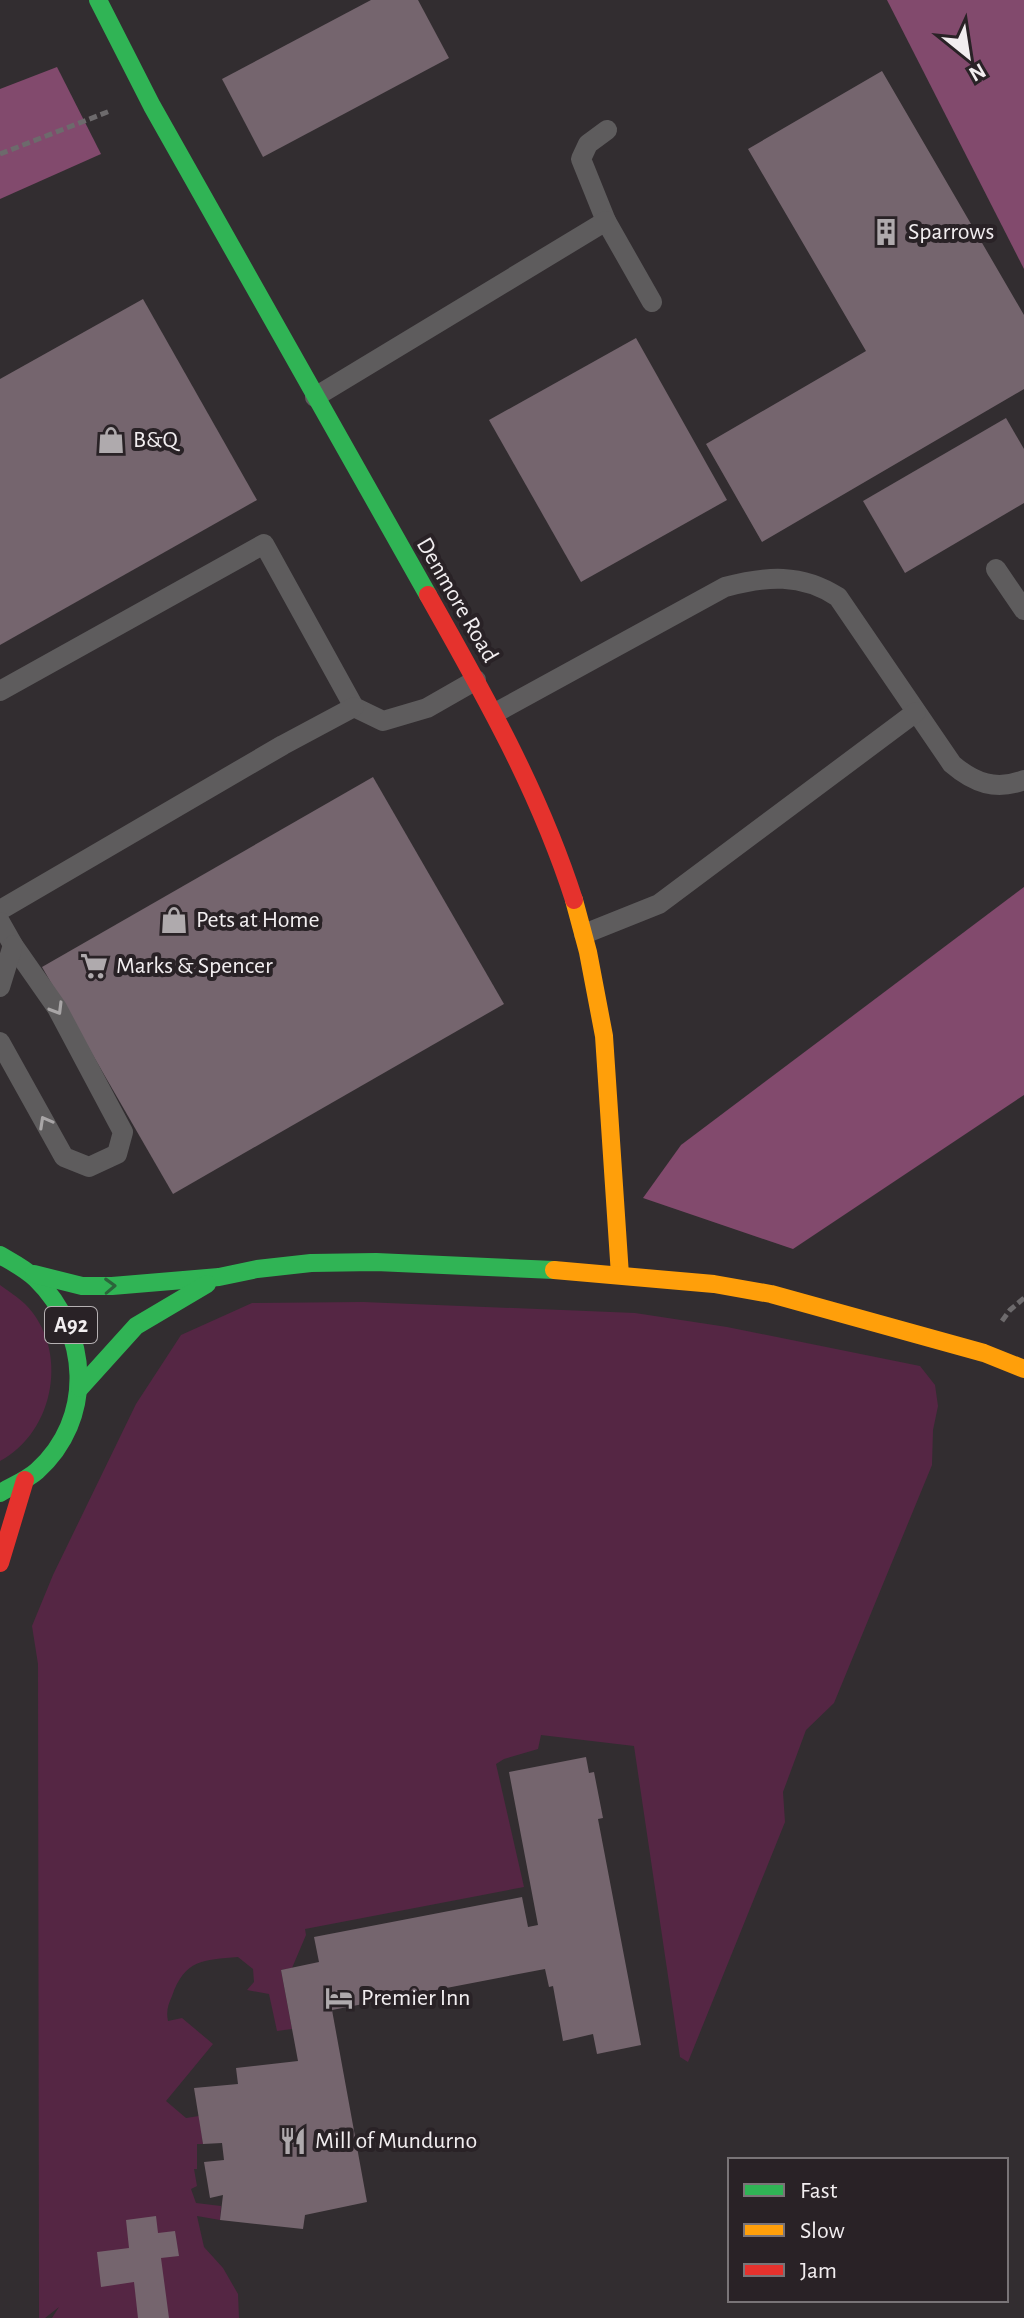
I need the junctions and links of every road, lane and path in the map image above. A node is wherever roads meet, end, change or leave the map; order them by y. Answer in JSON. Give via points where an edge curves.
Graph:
{"nodes":[{"id":1,"x":98,"y":0,"type":"edge"},
{"id":2,"x":122,"y":106,"type":"dead end"},
{"id":3,"x":607,"y":130,"type":"dead end"},
{"id":4,"x":0,"y":154,"type":"edge"},
{"id":5,"x":606,"y":221,"type":"junction"},
{"id":6,"x":652,"y":302,"type":"dead end"},
{"id":7,"x":315,"y":397,"type":"junction"},
{"id":8,"x":996,"y":569,"type":"dead end"},
{"id":9,"x":1024,"y":610,"type":"edge"},
{"id":10,"x":476,"y":680,"type":"junction"},
{"id":11,"x":0,"y":691,"type":"edge"},
{"id":12,"x":354,"y":707,"type":"junction"},
{"id":13,"x":916,"y":712,"type":"junction"},
{"id":14,"x":495,"y":713,"type":"junction"},
{"id":15,"x":1024,"y":780,"type":"edge"},
{"id":16,"x":0,"y":910,"type":"edge"},
{"id":17,"x":0,"y":922,"type":"edge"},
{"id":18,"x":584,"y":934,"type":"junction"},
{"id":19,"x":13,"y":945,"type":"junction"},
{"id":20,"x":0,"y":987,"type":"edge"},
{"id":21,"x":0,"y":1042,"type":"edge"},
{"id":22,"x":0,"y":1255,"type":"edge"},
{"id":23,"x":34,"y":1274,"type":"junction"},
{"id":24,"x":620,"y":1275,"type":"junction"},
{"id":25,"x":219,"y":1277,"type":"junction"},
{"id":26,"x":1024,"y":1369,"type":"edge"},
{"id":27,"x":80,"y":1388,"type":"junction"},
{"id":28,"x":25,"y":1480,"type":"junction"},
{"id":29,"x":0,"y":1493,"type":"edge"},
{"id":30,"x":0,"y":1563,"type":"edge"}],
"edges":[{"from":1,"to":7,"type":"main road","name":"Denmore Road"},
{"from":2,"to":4,"type":"path"},
{"from":3,"to":5,"type":"lane","via":[[588,144],[581,159]]},
{"from":5,"to":6,"type":"lane"},
{"from":5,"to":7,"type":"lane"},
{"from":7,"to":10,"type":"main road","name":"Denmore Road"},
{"from":8,"to":9,"type":"lane"},
{"from":10,"to":12,"type":"lane","via":[[427,708],[383,721]]},
{"from":10,"to":14,"type":"main road","name":"Denmore Road"},
{"from":11,"to":12,"type":"lane","via":[[264,544]]},
{"from":12,"to":16,"type":"lane"},
{"from":13,"to":14,"type":"lane","via":[[838,597],[820,585],[756,578],[725,587]]},
{"from":13,"to":15,"type":"lane","via":[[952,764],[969,778],[990,785]]},
{"from":13,"to":18,"type":"lane","via":[[659,904]]},
{"from":14,"to":18,"type":"main road","name":"Denmore Road","via":[[536,796]]},
{"from":17,"to":19,"type":"lane"},
{"from":18,"to":24,"type":"main road","name":"Denmore Road","via":[[605,1038]]},
{"from":19,"to":20,"type":"lane"},
{"from":19,"to":21,"type":"lane","one_way":true,"via":[[57,1008],[123,1132],[117,1154],[89,1167],[64,1157]]},
{"from":22,"to":23,"type":"main road","number":"A92"},
{"from":23,"to":25,"type":"main road","one_way":true,"via":[[82,1286]]},
{"from":23,"to":27,"type":"main road","number":"A92","via":[[71,1326],[78,1346]]},
{"from":24,"to":25,"type":"main road","via":[[376,1262],[311,1263]]},
{"from":24,"to":26,"type":"main road","via":[[771,1294]]},
{"from":25,"to":27,"type":"main road","via":[[136,1326]]},
{"from":27,"to":28,"type":"main road","number":"A92","via":[[63,1440]]},
{"from":28,"to":29,"type":"main road","number":"A92"},
{"from":28,"to":30,"type":"main road","number":"A92"}]}
